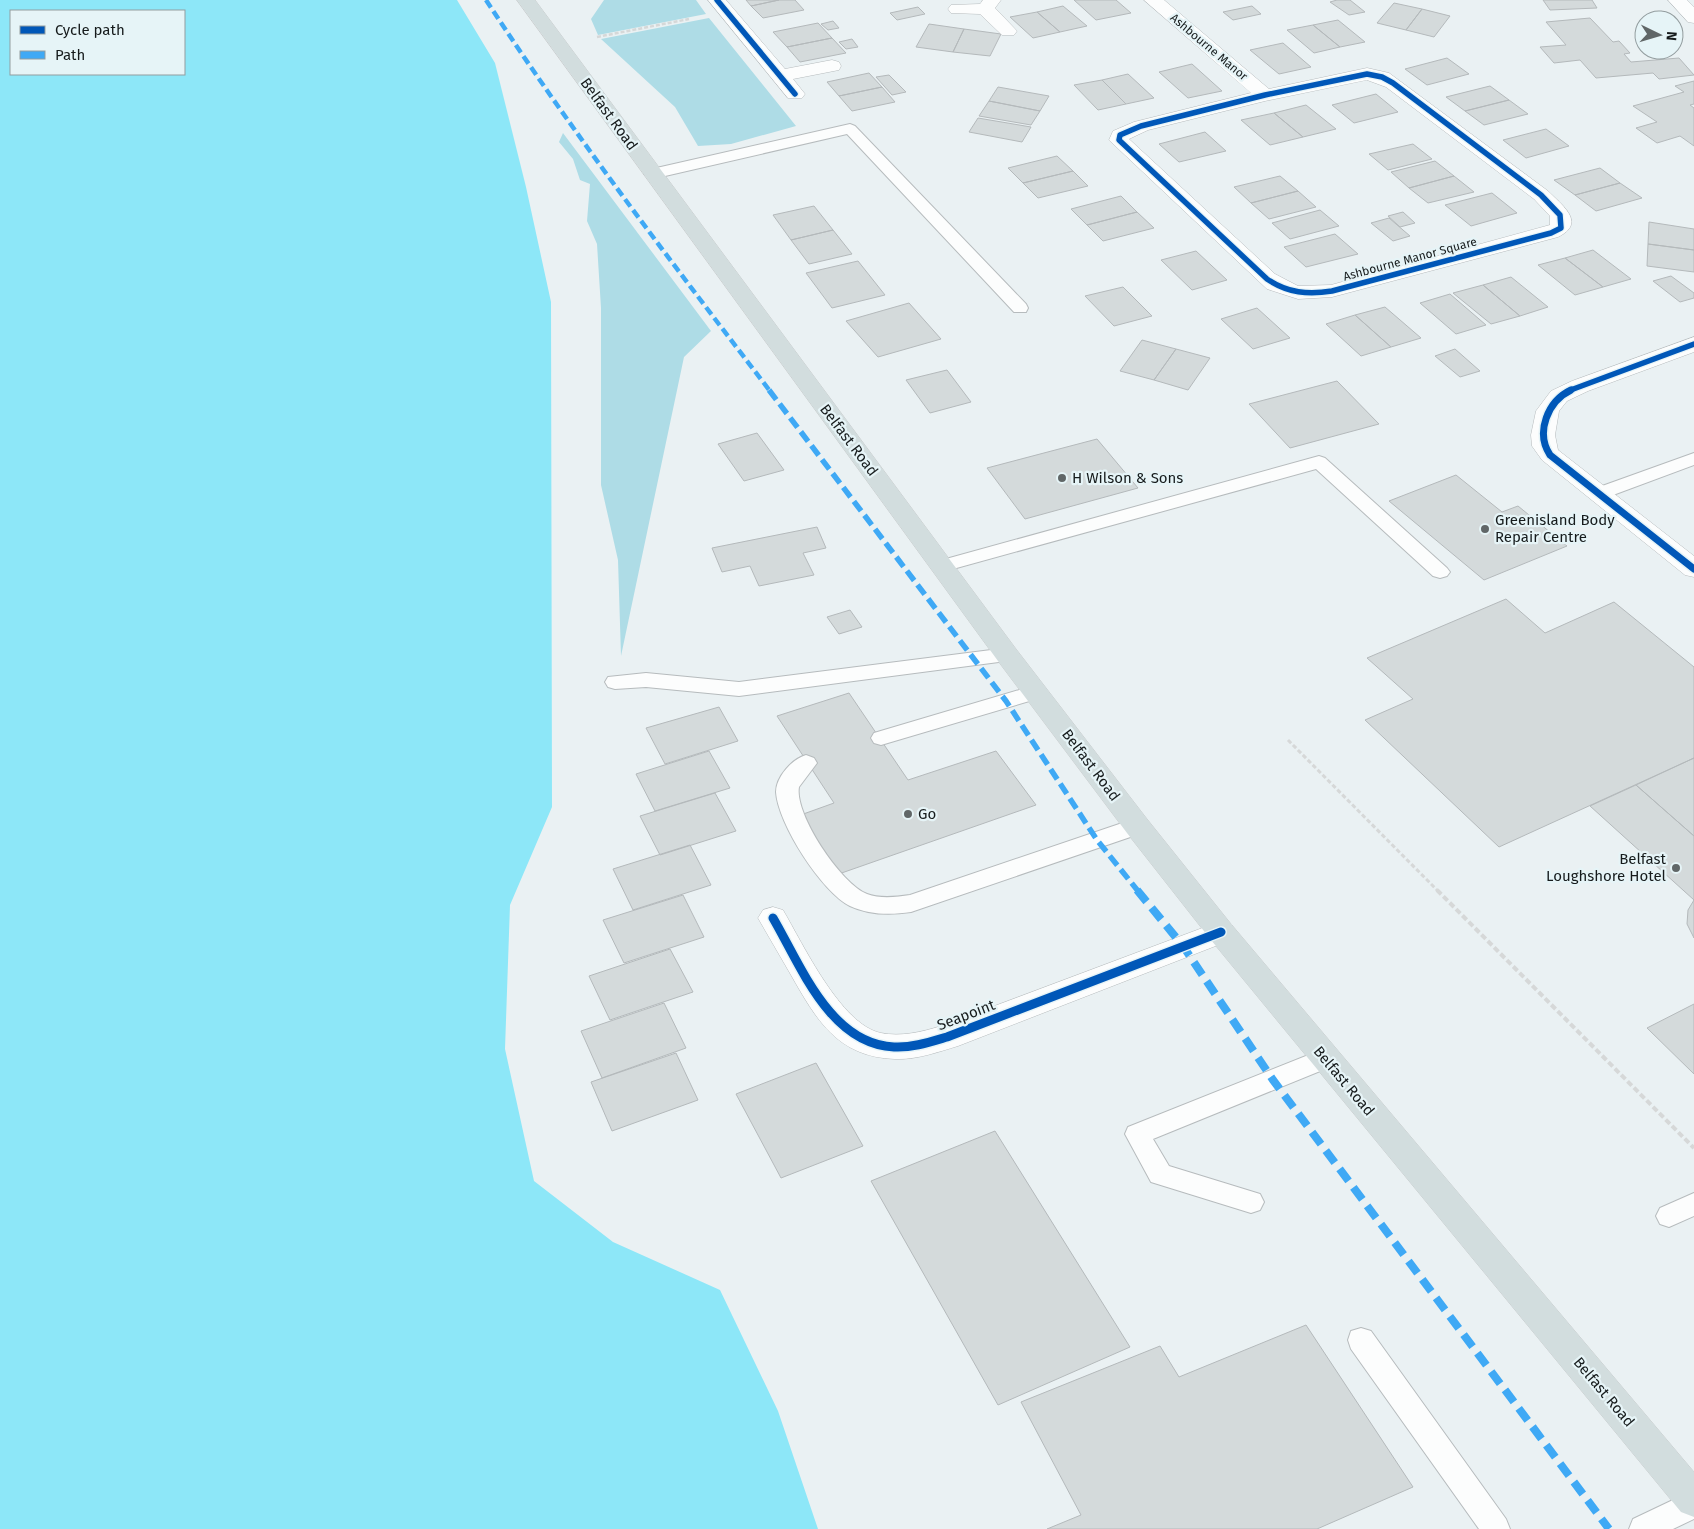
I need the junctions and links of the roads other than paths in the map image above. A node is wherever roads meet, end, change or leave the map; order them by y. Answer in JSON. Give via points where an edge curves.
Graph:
{"nodes":[{"id":1,"x":526,"y":0,"type":"edge"},
{"id":2,"x":1153,"y":0,"type":"edge"},
{"id":3,"x":1677,"y":0,"type":"edge"},
{"id":4,"x":989,"y":4,"type":"edge"},
{"id":5,"x":721,"y":6,"type":"edge"},
{"id":6,"x":957,"y":9,"type":"dead end"},
{"id":7,"x":1694,"y":18,"type":"edge"},
{"id":8,"x":1008,"y":31,"type":"dead end"},
{"id":9,"x":832,"y":66,"type":"dead end"},
{"id":10,"x":780,"y":76,"type":"junction"},
{"id":11,"x":795,"y":94,"type":"dead end"},
{"id":12,"x":1265,"y":95,"type":"junction"},
{"id":13,"x":652,"y":174,"type":"junction"},
{"id":14,"x":1020,"y":308,"type":"dead end"},
{"id":15,"x":1694,"y":344,"type":"edge"},
{"id":16,"x":1694,"y":459,"type":"edge"},
{"id":17,"x":1598,"y":494,"type":"junction"},
{"id":18,"x":942,"y":566,"type":"junction"},
{"id":19,"x":1694,"y":570,"type":"edge"},
{"id":20,"x":1440,"y":572,"type":"dead end"},
{"id":21,"x":1007,"y":655,"type":"junction"},
{"id":22,"x":616,"y":682,"type":"dead end"},
{"id":23,"x":1036,"y":692,"type":"junction"},
{"id":24,"x":881,"y":738,"type":"dead end"},
{"id":25,"x":806,"y":763,"type":"dead end"},
{"id":26,"x":1137,"y":826,"type":"junction"},
{"id":27,"x":773,"y":918,"type":"dead end"},
{"id":28,"x":1221,"y":932,"type":"junction"},
{"id":29,"x":1326,"y":1058,"type":"junction"},
{"id":30,"x":1250,"y":1202,"type":"dead end"},
{"id":31,"x":1694,"y":1204,"type":"edge"},
{"id":32,"x":1669,"y":1216,"type":"dead end"},
{"id":33,"x":1361,"y":1340,"type":"dead end"},
{"id":34,"x":1694,"y":1500,"type":"edge"},
{"id":35,"x":1694,"y":1504,"type":"edge"},
{"id":36,"x":1496,"y":1529,"type":"edge"},
{"id":37,"x":1643,"y":1529,"type":"edge"}],
"edges":[{"from":1,"to":13,"type":"highway","name":"Belfast Road"},
{"from":2,"to":12,"type":"street","name":"Ashbourne Manor"},
{"from":3,"to":7,"type":"street"},
{"from":4,"to":6,"type":"street"},
{"from":4,"to":8,"type":"street"},
{"from":5,"to":10,"type":"street"},
{"from":9,"to":10,"type":"street"},
{"from":10,"to":11,"type":"street"},
{"from":12,"to":12,"type":"street","name":"Ashbourne Manor Square","via":[[1141,126],[1120,135],[1119,140],[1267,278],[1291,292],[1332,291],[1552,233],[1560,228],[1560,215],[1541,195],[1382,77],[1358,75]]},
{"from":13,"to":14,"type":"lane","via":[[850,129]]},
{"from":13,"to":18,"type":"highway","name":"Belfast Road"},
{"from":15,"to":17,"type":"street","via":[[1580,386],[1559,396],[1552,404],[1543,435],[1544,446],[1550,455]]},
{"from":16,"to":17,"type":"lane"},
{"from":17,"to":19,"type":"street"},
{"from":18,"to":20,"type":"lane","via":[[1319,462]]},
{"from":18,"to":21,"type":"highway","name":"Belfast Road"},
{"from":21,"to":22,"type":"lane","via":[[740,689],[646,680]]},
{"from":21,"to":23,"type":"highway","name":"Belfast Road"},
{"from":23,"to":24,"type":"lane"},
{"from":23,"to":26,"type":"highway","name":"Belfast Road"},
{"from":25,"to":26,"type":"lane","via":[[794,774],[787,789],[788,804],[795,820],[832,879],[845,892],[877,905],[911,903]]},
{"from":26,"to":28,"type":"highway","name":"Belfast Road"},
{"from":27,"to":28,"type":"street","name":"Seapoint","via":[[835,1020],[860,1039],[888,1048],[915,1046],[947,1037]]},
{"from":28,"to":29,"type":"highway","name":"Belfast Road"},
{"from":29,"to":30,"type":"lane","via":[[1137,1134],[1160,1174]]},
{"from":29,"to":34,"type":"highway","name":"Belfast Road"},
{"from":31,"to":32,"type":"lane"},
{"from":33,"to":36,"type":"lane"},
{"from":35,"to":37,"type":"lane"}]}
